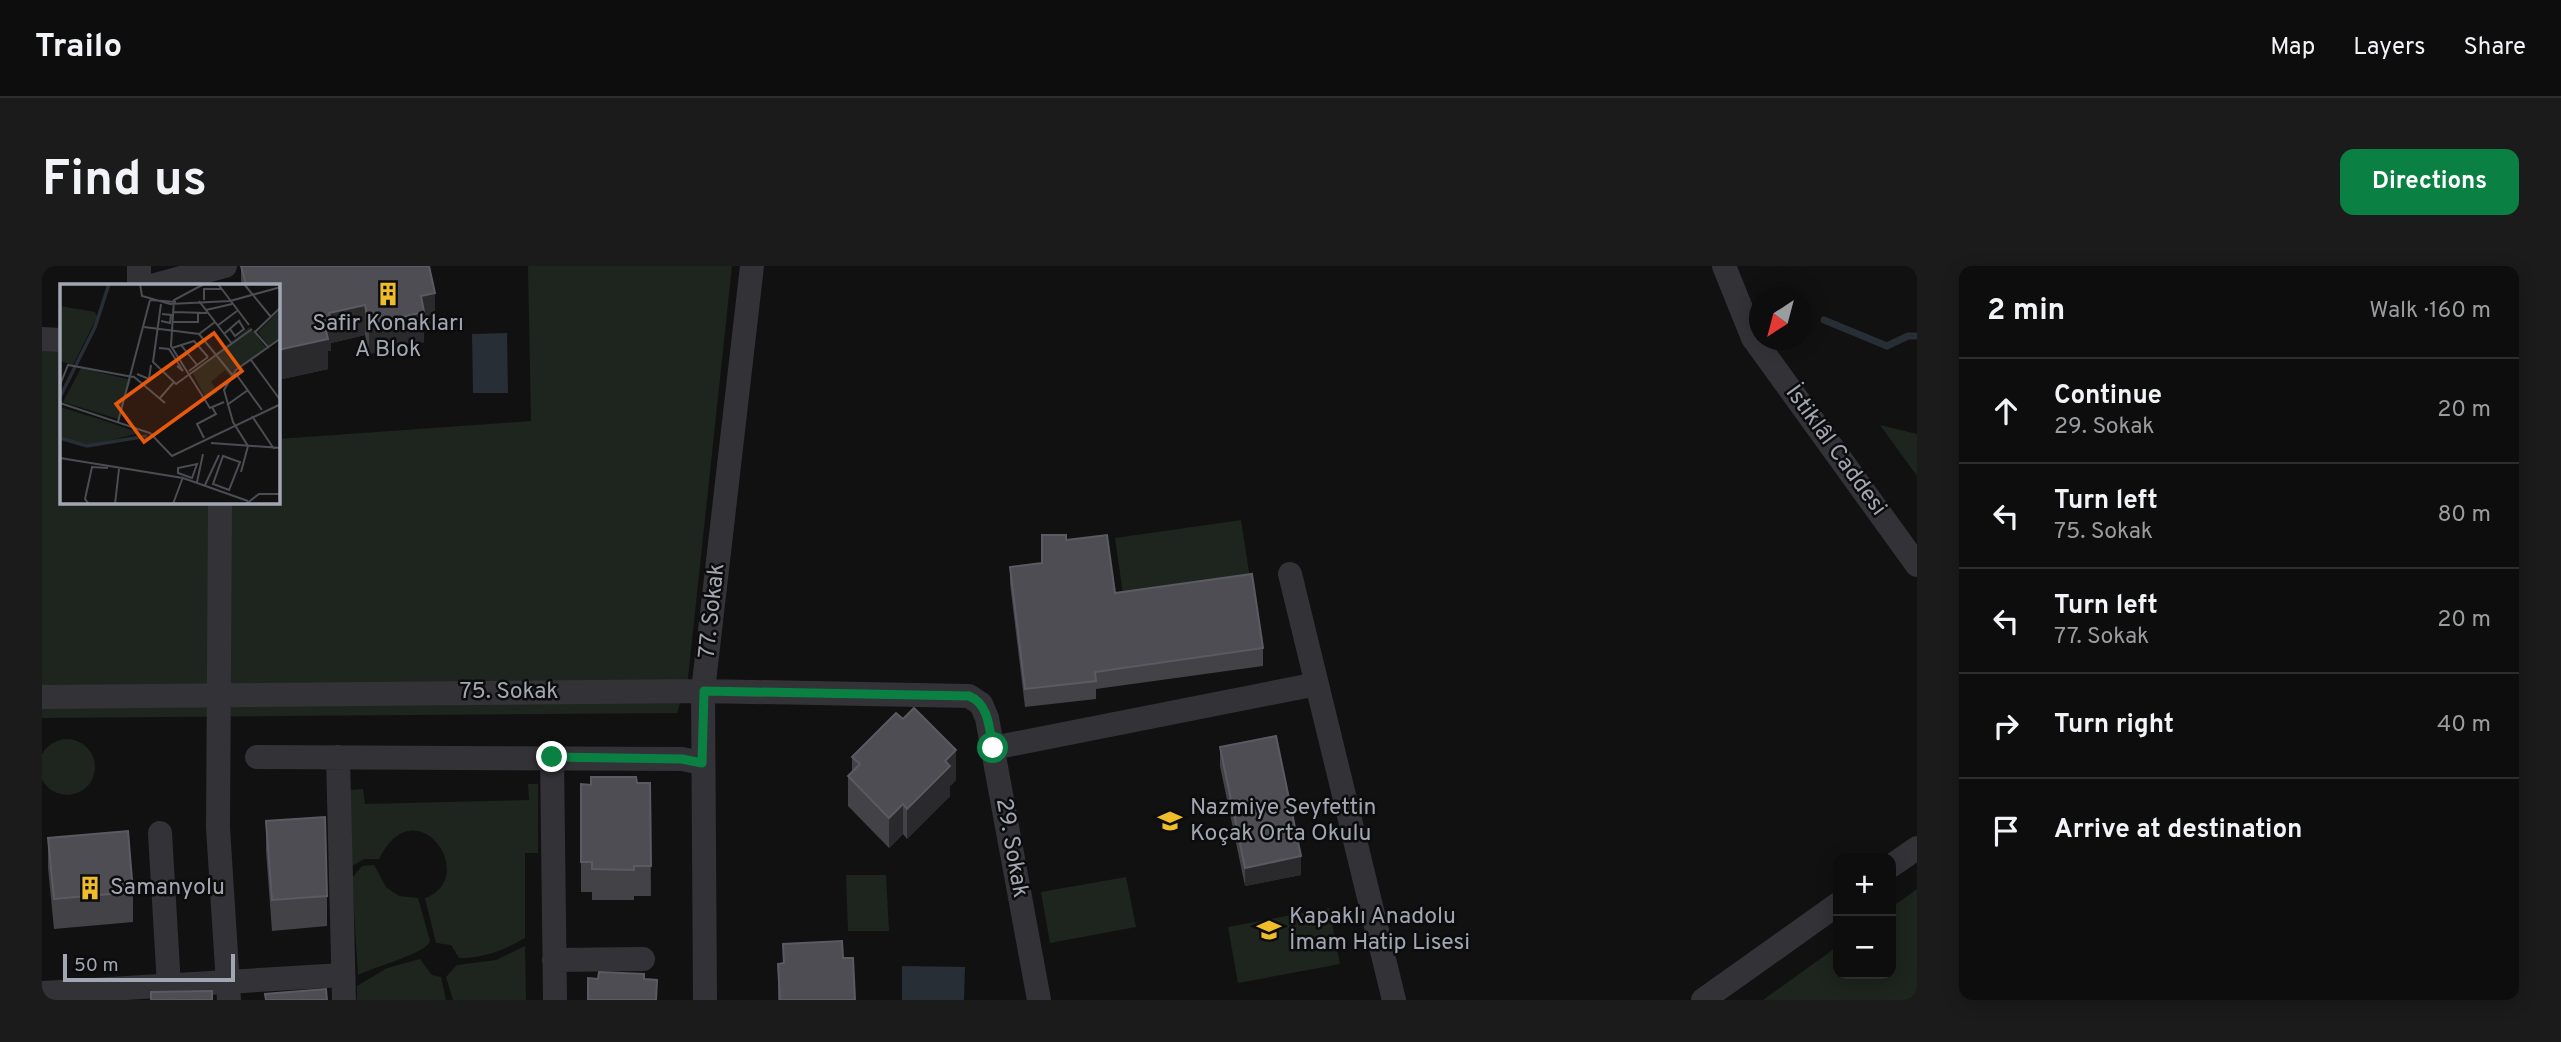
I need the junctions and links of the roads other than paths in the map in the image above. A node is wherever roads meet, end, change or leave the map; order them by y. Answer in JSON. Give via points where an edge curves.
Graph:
{"nodes":[{"id":1,"x":139,"y":266,"type":"edge"},
{"id":2,"x":225,"y":266,"type":"edge"},
{"id":3,"x":752,"y":266,"type":"edge"},
{"id":4,"x":1724,"y":266,"type":"edge"},
{"id":5,"x":192,"y":280,"type":"edge"},
{"id":6,"x":139,"y":284,"type":"edge"},
{"id":7,"x":162,"y":284,"type":"edge"},
{"id":8,"x":42,"y":338,"type":"edge"},
{"id":9,"x":60,"y":340,"type":"edge"},
{"id":10,"x":220,"y":504,"type":"edge"},
{"id":11,"x":1917,"y":565,"type":"edge"},
{"id":12,"x":1290,"y":574,"type":"dead end"},
{"id":13,"x":1317,"y":684,"type":"junction"},
{"id":14,"x":704,"y":691,"type":"junction"},
{"id":15,"x":220,"y":694,"type":"junction"},
{"id":16,"x":42,"y":697,"type":"edge"},
{"id":17,"x":976,"y":699,"type":"joint"},
{"id":18,"x":993,"y":748,"type":"junction"},
{"id":19,"x":257,"y":757,"type":"dead end"},
{"id":20,"x":338,"y":757,"type":"junction"},
{"id":21,"x":552,"y":757,"type":"junction"},
{"id":22,"x":702,"y":763,"type":"junction"},
{"id":23,"x":160,"y":832,"type":"dead end"},
{"id":24,"x":1917,"y":848,"type":"edge"},
{"id":25,"x":1896,"y":863,"type":"edge"},
{"id":26,"x":1833,"y":908,"type":"edge"},
{"id":27,"x":643,"y":959,"type":"dead end"},
{"id":28,"x":554,"y":960,"type":"junction"},
{"id":29,"x":343,"y":975,"type":"junction"},
{"id":30,"x":169,"y":986,"type":"junction"},
{"id":31,"x":228,"y":990,"type":"edge"},
{"id":32,"x":42,"y":993,"type":"edge"},
{"id":33,"x":344,"y":1000,"type":"edge"},
{"id":34,"x":555,"y":1000,"type":"edge"},
{"id":35,"x":705,"y":1000,"type":"edge"},
{"id":36,"x":1039,"y":1000,"type":"edge"},
{"id":37,"x":1394,"y":1000,"type":"edge"},
{"id":38,"x":1703,"y":1000,"type":"edge"}],
"edges":[{"from":1,"to":6,"type":"street"},
{"from":2,"to":5,"type":"street"},
{"from":3,"to":14,"type":"street","name":"77. Sokak"},
{"from":4,"to":11,"type":"street","name":"İstiklâl Caddesi","via":[[1753,338]]},
{"from":5,"to":7,"type":"street"},
{"from":8,"to":9,"type":"street"},
{"from":10,"to":15,"type":"street"},
{"from":12,"to":13,"type":"street"},
{"from":13,"to":18,"type":"street"},
{"from":13,"to":37,"type":"street"},
{"from":14,"to":15,"type":"street","name":"75. Sokak"},
{"from":14,"to":17,"type":"street","name":"75. Sokak","via":[[960,695]]},
{"from":14,"to":22,"type":"street","name":"77. Sokak"},
{"from":15,"to":16,"type":"street","name":"75. Sokak"},
{"from":15,"to":31,"type":"street","via":[[218,828]]},
{"from":17,"to":18,"type":"street","name":"29. Sokak","via":[[985,711]]},
{"from":18,"to":36,"type":"street","name":"29. Sokak"},
{"from":19,"to":20,"type":"street"},
{"from":20,"to":21,"type":"street"},
{"from":20,"to":29,"type":"street"},
{"from":21,"to":22,"type":"street"},
{"from":21,"to":28,"type":"street"},
{"from":22,"to":35,"type":"street","name":"77. Sokak"},
{"from":23,"to":30,"type":"street"},
{"from":24,"to":25,"type":"street"},
{"from":26,"to":38,"type":"street"},
{"from":27,"to":28,"type":"street"},
{"from":28,"to":34,"type":"street"},
{"from":29,"to":31,"type":"street"},
{"from":29,"to":33,"type":"street"},
{"from":30,"to":31,"type":"street"},
{"from":30,"to":32,"type":"street"}]}
